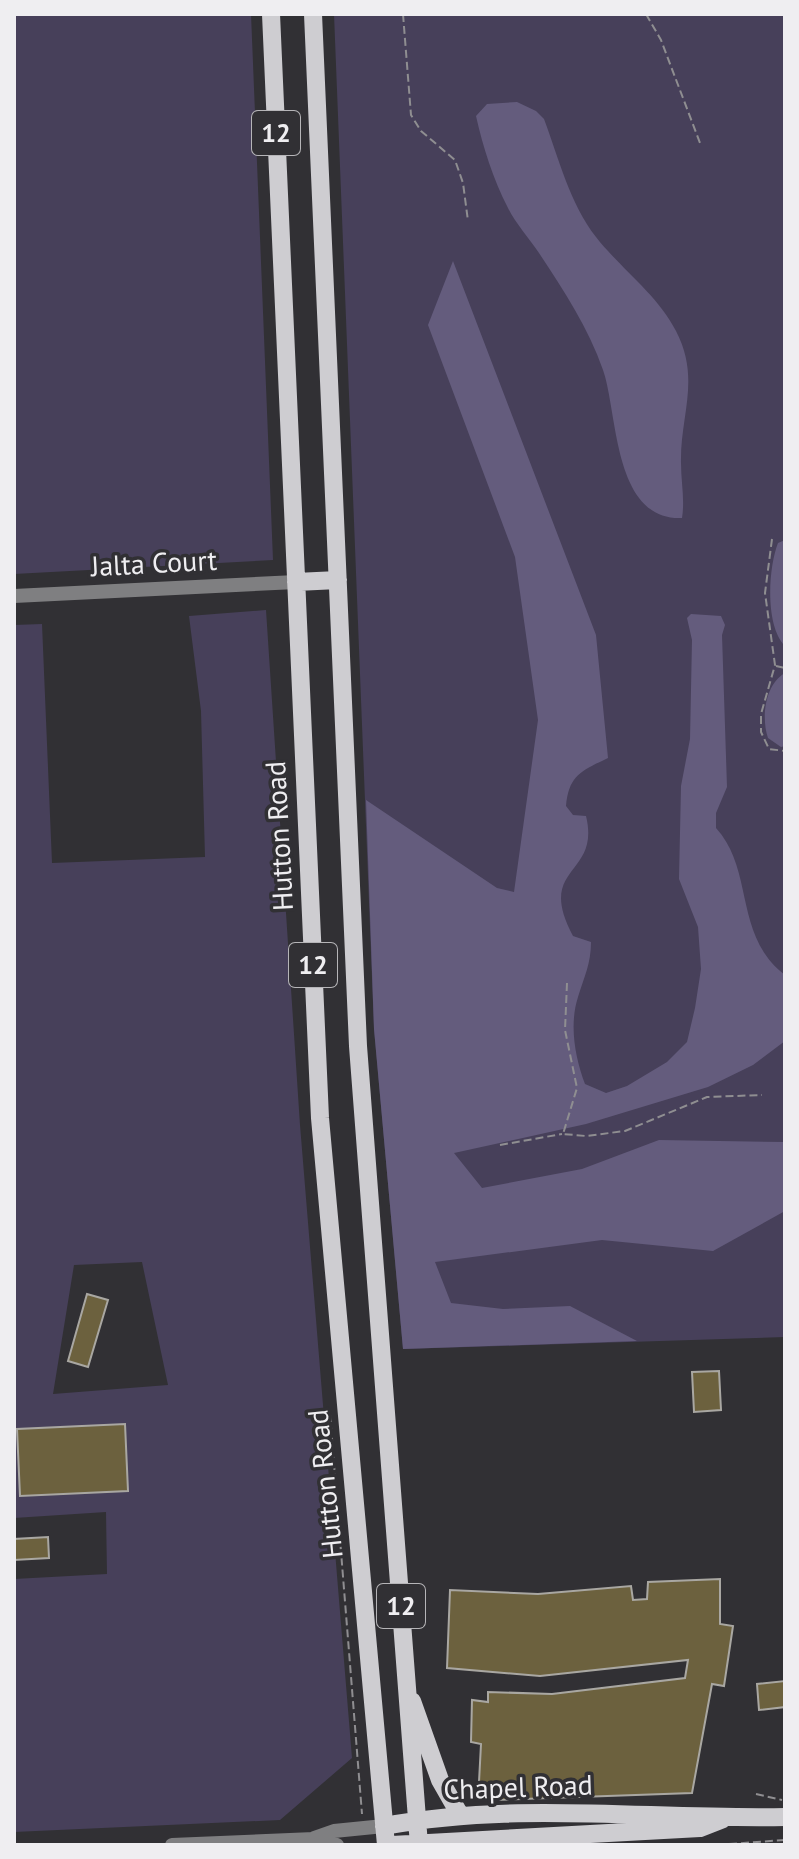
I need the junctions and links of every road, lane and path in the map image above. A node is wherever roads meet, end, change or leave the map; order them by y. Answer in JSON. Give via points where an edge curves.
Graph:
{"nodes":[{"id":1,"x":271,"y":14,"type":"edge"},
{"id":2,"x":313,"y":14,"type":"edge"},
{"id":3,"x":403,"y":14,"type":"edge"},
{"id":4,"x":646,"y":14,"type":"edge"},
{"id":5,"x":700,"y":143,"type":"dead end"},
{"id":6,"x":468,"y":221,"type":"dead end"},
{"id":7,"x":772,"y":539,"type":"dead end"},
{"id":8,"x":338,"y":580,"type":"junction"},
{"id":9,"x":296,"y":582,"type":"junction"},
{"id":10,"x":14,"y":596,"type":"edge"},
{"id":11,"x":775,"y":665,"type":"junction"},
{"id":12,"x":785,"y":668,"type":"edge"},
{"id":13,"x":785,"y":751,"type":"edge"},
{"id":14,"x":567,"y":983,"type":"dead end"},
{"id":15,"x":762,"y":1095,"type":"dead end"},
{"id":16,"x":563,"y":1134,"type":"junction"},
{"id":17,"x":500,"y":1145,"type":"dead end"},
{"id":18,"x":406,"y":1688,"type":"junction"},
{"id":19,"x":756,"y":1794,"type":"dead end"},
{"id":20,"x":785,"y":1801,"type":"edge"},
{"id":21,"x":460,"y":1815,"type":"junction"},
{"id":22,"x":785,"y":1817,"type":"edge"},
{"id":23,"x":726,"y":1818,"type":"junction"},
{"id":24,"x":418,"y":1820,"type":"junction"},
{"id":25,"x":314,"y":1839,"type":"junction"},
{"id":26,"x":387,"y":1839,"type":"edge"},
{"id":27,"x":785,"y":1840,"type":"edge"},
{"id":28,"x":490,"y":1841,"type":"edge"},
{"id":29,"x":419,"y":1844,"type":"edge"},
{"id":30,"x":729,"y":1844,"type":"edge"},
{"id":31,"x":172,"y":1845,"type":"edge"},
{"id":32,"x":337,"y":1845,"type":"edge"}],
"edges":[{"from":1,"to":9,"type":"main road","name":"Hutton Road","number":"12"},
{"from":2,"to":8,"type":"main road","number":"12"},
{"from":3,"to":6,"type":"path","via":[[411,115],[421,131],[455,160]]},
{"from":4,"to":5,"type":"path"},
{"from":7,"to":11,"type":"path","via":[[765,593]]},
{"from":8,"to":9,"type":"main road"},
{"from":8,"to":18,"type":"main road","number":"12","via":[[364,1138]]},
{"from":9,"to":10,"type":"street","name":"Jalta Court"},
{"from":9,"to":26,"type":"main road","name":"Hutton Road","number":"12","via":[[320,1118]]},
{"from":11,"to":12,"type":"path"},
{"from":11,"to":13,"type":"path","via":[[761,732],[769,749]]},
{"from":14,"to":16,"type":"path","via":[[565,1030],[577,1088]]},
{"from":15,"to":16,"type":"path","via":[[707,1097],[625,1131]]},
{"from":16,"to":17,"type":"path"},
{"from":18,"to":21,"type":"main road","via":[[436,1770]]},
{"from":18,"to":24,"type":"main road","number":"12"},
{"from":19,"to":20,"type":"path"},
{"from":21,"to":23,"type":"main road","name":"Chapel Road","via":[[521,1811]]},
{"from":21,"to":24,"type":"main road","name":"Chapel Road"},
{"from":22,"to":23,"type":"main road","name":"Chapel Road"},
{"from":23,"to":28,"type":"main road","name":"Chapel Road","via":[[700,1828]]},
{"from":24,"to":26,"type":"main road","name":"Chapel Road"},
{"from":24,"to":29,"type":"main road","number":"12"},
{"from":25,"to":26,"type":"street","name":"Chapel Road","via":[[334,1831]]},
{"from":25,"to":31,"type":"street","name":"Chapel Road"},
{"from":25,"to":32,"type":"street","name":"Chapel Road"},
{"from":26,"to":29,"type":"main road","name":"Chapel Road"},
{"from":27,"to":30,"type":"path"},
{"from":28,"to":29,"type":"main road","name":"Chapel Road"}]}
